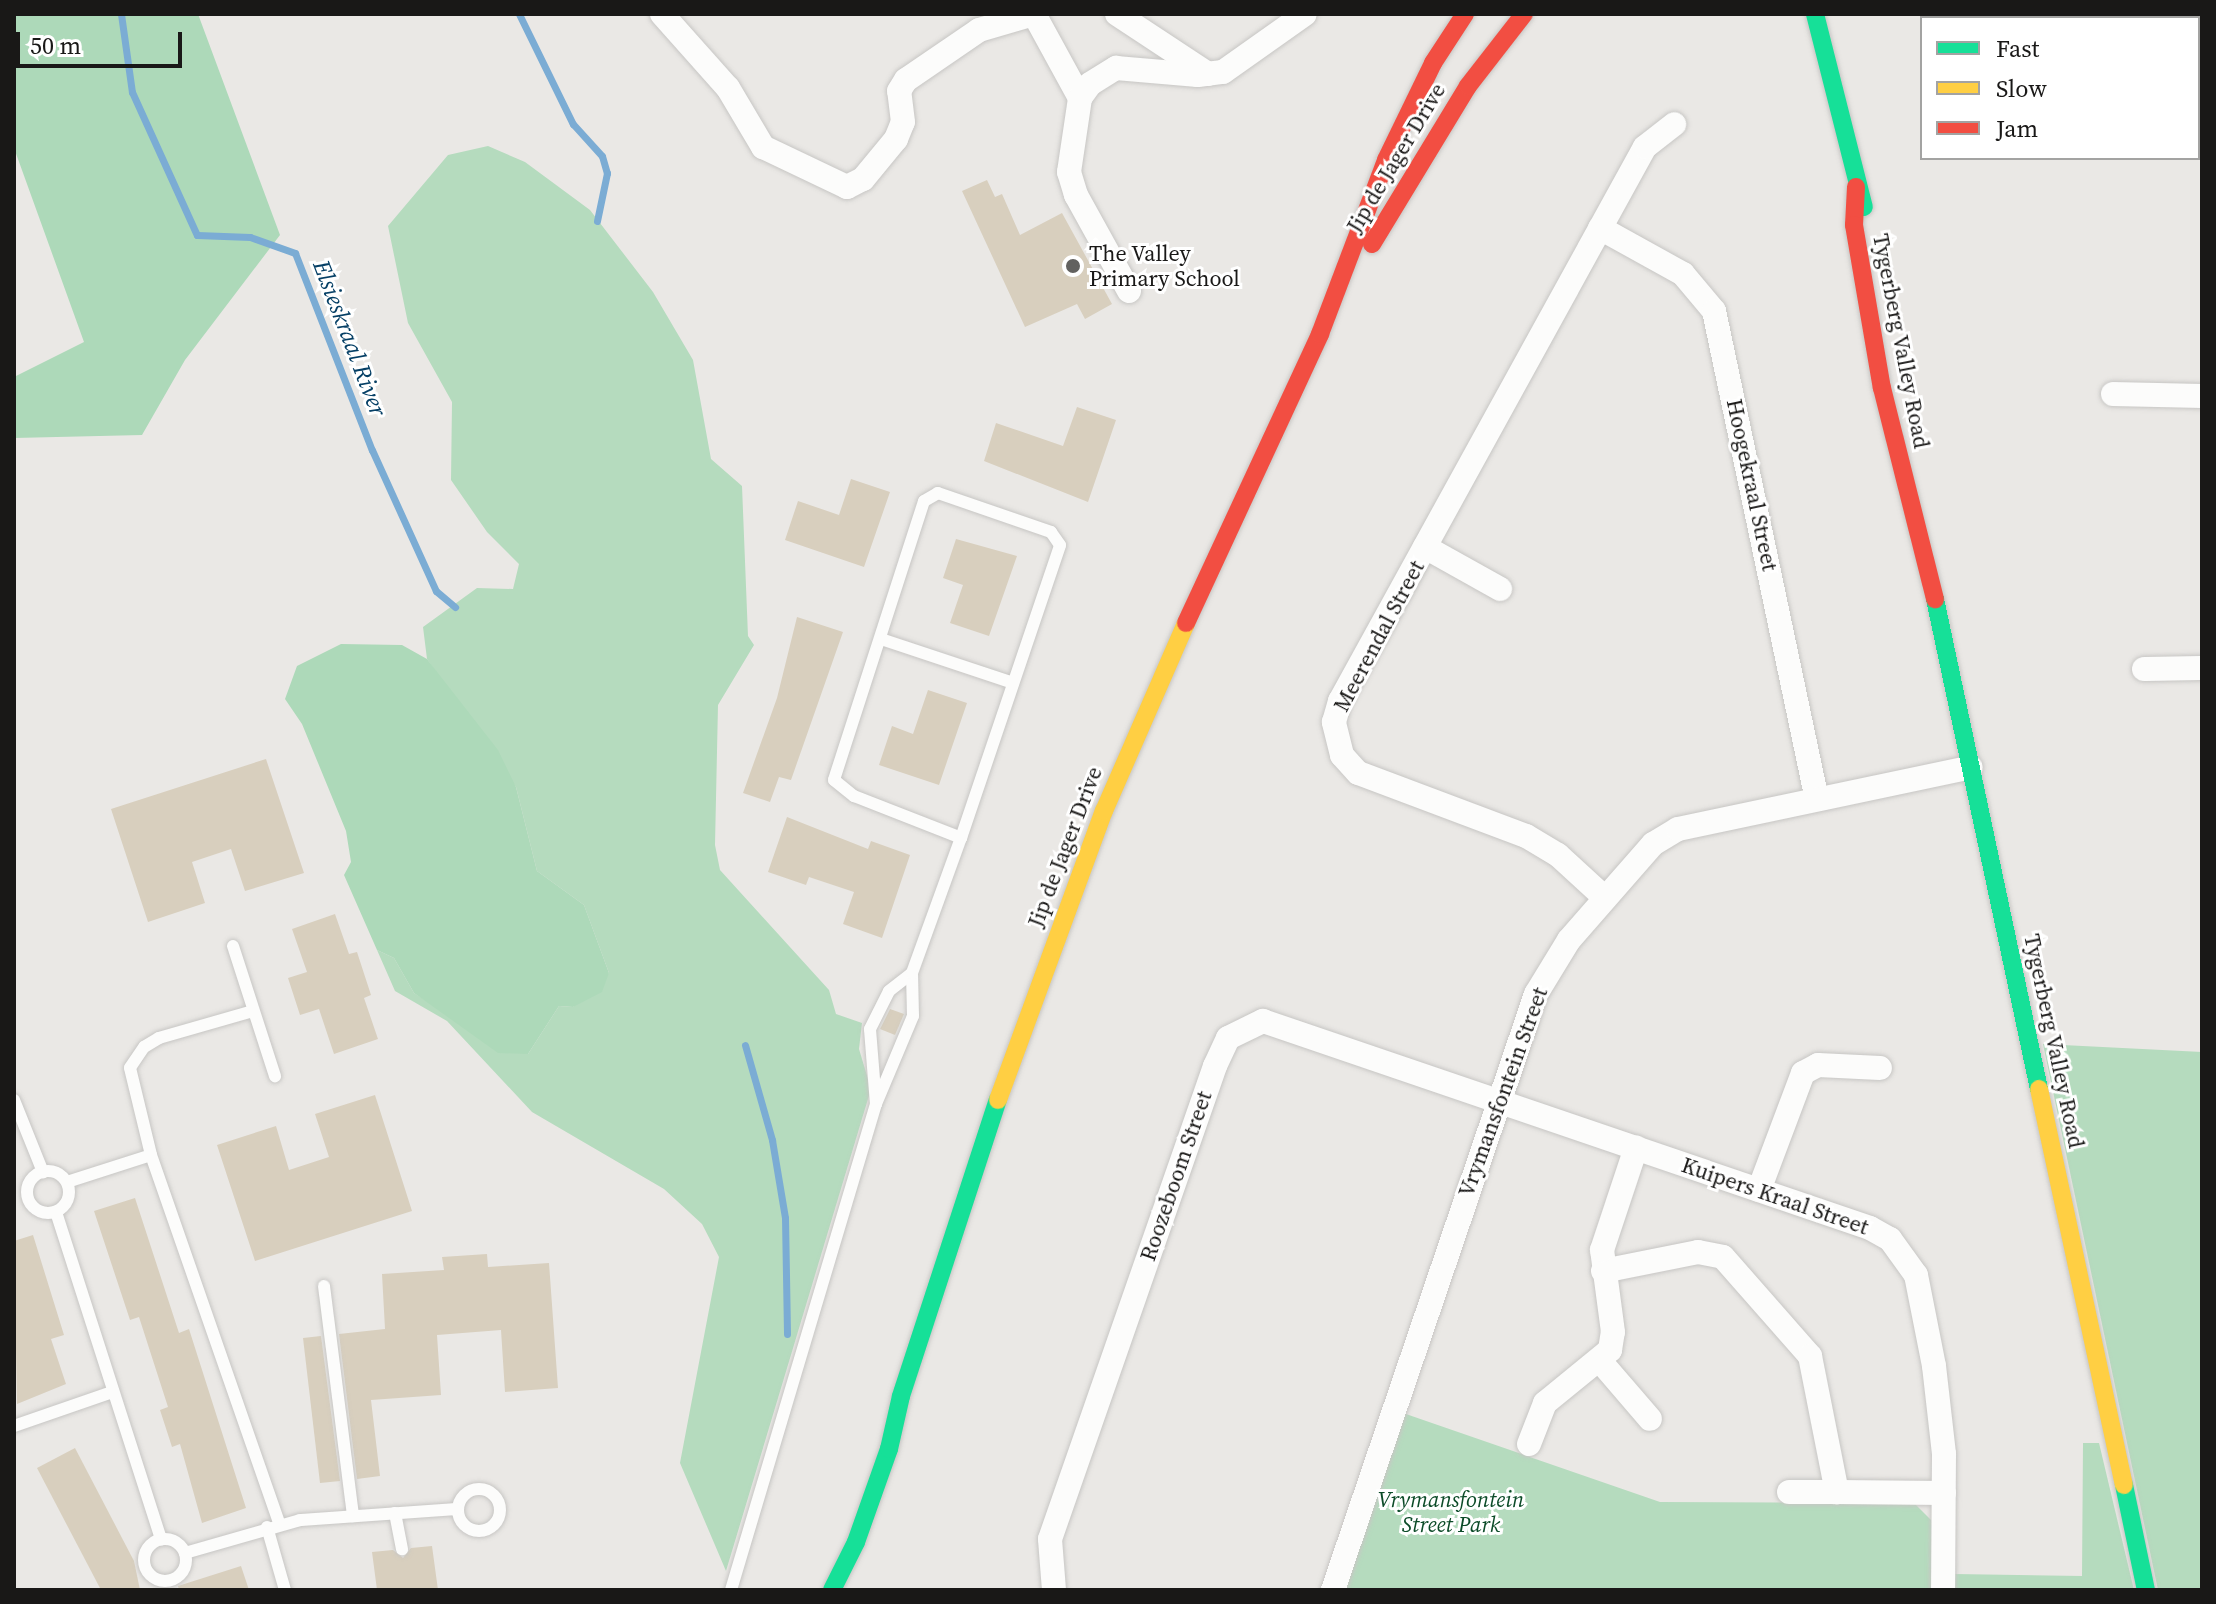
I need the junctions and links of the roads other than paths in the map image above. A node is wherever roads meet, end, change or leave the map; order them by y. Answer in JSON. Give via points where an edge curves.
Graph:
{"nodes":[{"id":1,"x":662,"y":14,"type":"edge"},
{"id":2,"x":1034,"y":14,"type":"edge"},
{"id":3,"x":1117,"y":14,"type":"edge"},
{"id":4,"x":1305,"y":14,"type":"edge"},
{"id":5,"x":1465,"y":14,"type":"edge"},
{"id":6,"x":1524,"y":14,"type":"edge"},
{"id":7,"x":1815,"y":14,"type":"edge"},
{"id":8,"x":1210,"y":75,"type":"junction"},
{"id":9,"x":1080,"y":98,"type":"junction"},
{"id":10,"x":1674,"y":124,"type":"dead end"},
{"id":11,"x":1600,"y":228,"type":"junction"},
{"id":12,"x":1129,"y":291,"type":"dead end"},
{"id":13,"x":1320,"y":334,"type":"junction"},
{"id":14,"x":2113,"y":394,"type":"dead end"},
{"id":15,"x":2202,"y":396,"type":"edge"},
{"id":16,"x":1425,"y":547,"type":"junction"},
{"id":17,"x":1500,"y":589,"type":"dead end"},
{"id":18,"x":881,"y":639,"type":"junction"},
{"id":19,"x":2202,"y":668,"type":"edge"},
{"id":20,"x":2144,"y":669,"type":"dead end"},
{"id":21,"x":1013,"y":683,"type":"junction"},
{"id":22,"x":1971,"y":767,"type":"junction"},
{"id":23,"x":1817,"y":799,"type":"junction"},
{"id":24,"x":961,"y":838,"type":"junction"},
{"id":25,"x":1605,"y":898,"type":"junction"},
{"id":26,"x":233,"y":946,"type":"dead end"},
{"id":27,"x":912,"y":973,"type":"junction"},
{"id":28,"x":253,"y":1011,"type":"junction"},
{"id":29,"x":1880,"y":1068,"type":"dead end"},
{"id":30,"x":275,"y":1076,"type":"dead end"},
{"id":31,"x":14,"y":1100,"type":"edge"},
{"id":32,"x":1498,"y":1100,"type":"junction"},
{"id":33,"x":876,"y":1104,"type":"junction"},
{"id":34,"x":1636,"y":1148,"type":"junction"},
{"id":35,"x":151,"y":1155,"type":"junction"},
{"id":36,"x":43,"y":1172,"type":"junction"},
{"id":37,"x":67,"y":1182,"type":"junction"},
{"id":38,"x":1759,"y":1190,"type":"junction"},
{"id":39,"x":56,"y":1212,"type":"junction"},
{"id":40,"x":1603,"y":1271,"type":"junction"},
{"id":41,"x":324,"y":1286,"type":"dead end"},
{"id":42,"x":1601,"y":1362,"type":"junction"},
{"id":43,"x":112,"y":1392,"type":"junction"},
{"id":44,"x":901,"y":1396,"type":"junction"},
{"id":45,"x":1650,"y":1419,"type":"dead end"},
{"id":46,"x":14,"y":1426,"type":"edge"},
{"id":47,"x":1529,"y":1444,"type":"dead end"},
{"id":48,"x":1789,"y":1492,"type":"dead end"},
{"id":49,"x":1837,"y":1492,"type":"junction"},
{"id":50,"x":1944,"y":1493,"type":"junction"},
{"id":51,"x":458,"y":1509,"type":"dead end"},
{"id":52,"x":395,"y":1513,"type":"junction"},
{"id":53,"x":353,"y":1516,"type":"junction"},
{"id":54,"x":273,"y":1525,"type":"junction"},
{"id":55,"x":161,"y":1540,"type":"junction"},
{"id":56,"x":402,"y":1549,"type":"dead end"},
{"id":57,"x":185,"y":1553,"type":"junction"},
{"id":58,"x":174,"y":1585,"type":"edge"},
{"id":59,"x":285,"y":1590,"type":"edge"},
{"id":60,"x":731,"y":1590,"type":"edge"},
{"id":61,"x":825,"y":1590,"type":"edge"},
{"id":62,"x":832,"y":1590,"type":"edge"},
{"id":63,"x":1054,"y":1590,"type":"edge"},
{"id":64,"x":1333,"y":1590,"type":"edge"},
{"id":65,"x":1943,"y":1590,"type":"edge"},
{"id":66,"x":2146,"y":1590,"type":"edge"}],
"edges":[{"from":1,"to":2,"type":"street","via":[[728,88],[763,147],[847,187],[863,179],[896,139],[903,122],[899,91],[906,80],[958,41]]},
{"from":2,"to":9,"type":"street"},
{"from":3,"to":8,"type":"street"},
{"from":4,"to":8,"type":"street","via":[[1234,66]]},
{"from":5,"to":13,"type":"main road","name":"Jip de Jager Drive","via":[[1433,63],[1386,160]]},
{"from":6,"to":13,"type":"main road","name":"Jip de Jager Drive","via":[[1433,139]]},
{"from":7,"to":22,"type":"main road","name":"Tygerberg Valley Road","via":[[1856,187],[1854,225],[1879,374],[1914,501]]},
{"from":8,"to":9,"type":"street","via":[[1116,68],[1090,84]]},
{"from":9,"to":12,"type":"street","via":[[1071,131],[1069,172],[1076,195]]},
{"from":10,"to":11,"type":"street","name":"Meerendal Street","via":[[1652,138]]},
{"from":11,"to":16,"type":"street","name":"Meerendal Street"},
{"from":11,"to":23,"type":"street","name":"Hoogekraal Street","via":[[1683,274],[1714,311]]},
{"from":13,"to":44,"type":"main road","name":"Jip de Jager Drive","via":[[1104,811],[1020,1032]]},
{"from":14,"to":15,"type":"street"},
{"from":16,"to":17,"type":"street","name":"Meerendal Street"},
{"from":16,"to":25,"type":"street","name":"Meerendal Street","via":[[1340,701],[1334,733],[1342,755],[1368,779],[1526,836],[1558,855]]},
{"from":18,"to":21,"type":"lane"},
{"from":18,"to":21,"type":"lane","via":[[924,501],[948,494],[1058,538],[1056,561]]},
{"from":18,"to":24,"type":"lane","via":[[834,780],[854,796]]},
{"from":19,"to":20,"type":"street"},
{"from":21,"to":24,"type":"lane"},
{"from":22,"to":23,"type":"street","name":"Vrymansfontein Street"},
{"from":22,"to":66,"type":"main road","name":"Tygerberg Valley Road"},
{"from":23,"to":25,"type":"street","name":"Vrymansfontein Street","via":[[1678,829],[1653,844]]},
{"from":24,"to":27,"type":"lane"},
{"from":25,"to":32,"type":"street","name":"Vrymansfontein Street","via":[[1542,980]]},
{"from":26,"to":28,"type":"lane"},
{"from":27,"to":33,"type":"lane","via":[[913,1016]]},
{"from":27,"to":33,"type":"lane","via":[[889,991],[870,1029]]},
{"from":28,"to":30,"type":"lane"},
{"from":28,"to":35,"type":"lane","via":[[159,1038],[134,1058],[131,1086]]},
{"from":29,"to":38,"type":"street","via":[[1818,1065],[1803,1073]]},
{"from":31,"to":36,"type":"lane"},
{"from":32,"to":34,"type":"street","name":"Kuipers Kraal Street"},
{"from":32,"to":63,"type":"street","name":"Roozeboom Street","via":[[1278,1024],[1248,1024],[1228,1038],[1050,1539]]},
{"from":32,"to":64,"type":"street","name":"Vrymansfontein Street"},
{"from":33,"to":60,"type":"lane"},
{"from":34,"to":38,"type":"street","name":"Kuipers Kraal Street"},
{"from":34,"to":40,"type":"street","via":[[1604,1240]]},
{"from":35,"to":37,"type":"lane"},
{"from":35,"to":54,"type":"lane"},
{"from":36,"to":37,"type":"lane"},
{"from":36,"to":39,"type":"lane","via":[[29,1185],[28,1198],[36,1209]]},
{"from":37,"to":39,"type":"lane","via":[[68,1200]]},
{"from":38,"to":50,"type":"street","name":"Kuipers Kraal Street","via":[[1880,1233],[1911,1265],[1934,1366]]},
{"from":39,"to":43,"type":"lane"},
{"from":40,"to":42,"type":"street","via":[[1613,1338]]},
{"from":40,"to":49,"type":"street","via":[[1698,1252],[1730,1262],[1810,1356]]},
{"from":41,"to":53,"type":"lane"},
{"from":42,"to":45,"type":"street"},
{"from":42,"to":47,"type":"street","via":[[1545,1403]]},
{"from":43,"to":46,"type":"lane"},
{"from":43,"to":55,"type":"lane"},
{"from":44,"to":61,"type":"main road","name":"Jip de Jager Drive","via":[[875,1443]]},
{"from":44,"to":62,"type":"main road","name":"Jip de Jager Drive","via":[[856,1542]]},
{"from":48,"to":49,"type":"street"},
{"from":49,"to":50,"type":"street"},
{"from":50,"to":65,"type":"street","name":"Kuipers Kraal Street"},
{"from":51,"to":52,"type":"lane"},
{"from":52,"to":53,"type":"lane"},
{"from":52,"to":56,"type":"lane"},
{"from":53,"to":54,"type":"lane"},
{"from":54,"to":57,"type":"lane"},
{"from":54,"to":59,"type":"lane"},
{"from":55,"to":57,"type":"lane","via":[[173,1541]]},
{"from":55,"to":58,"type":"lane","via":[[149,1547],[145,1566],[153,1577]]},
{"from":57,"to":58,"type":"lane","via":[[185,1566]]}]}
